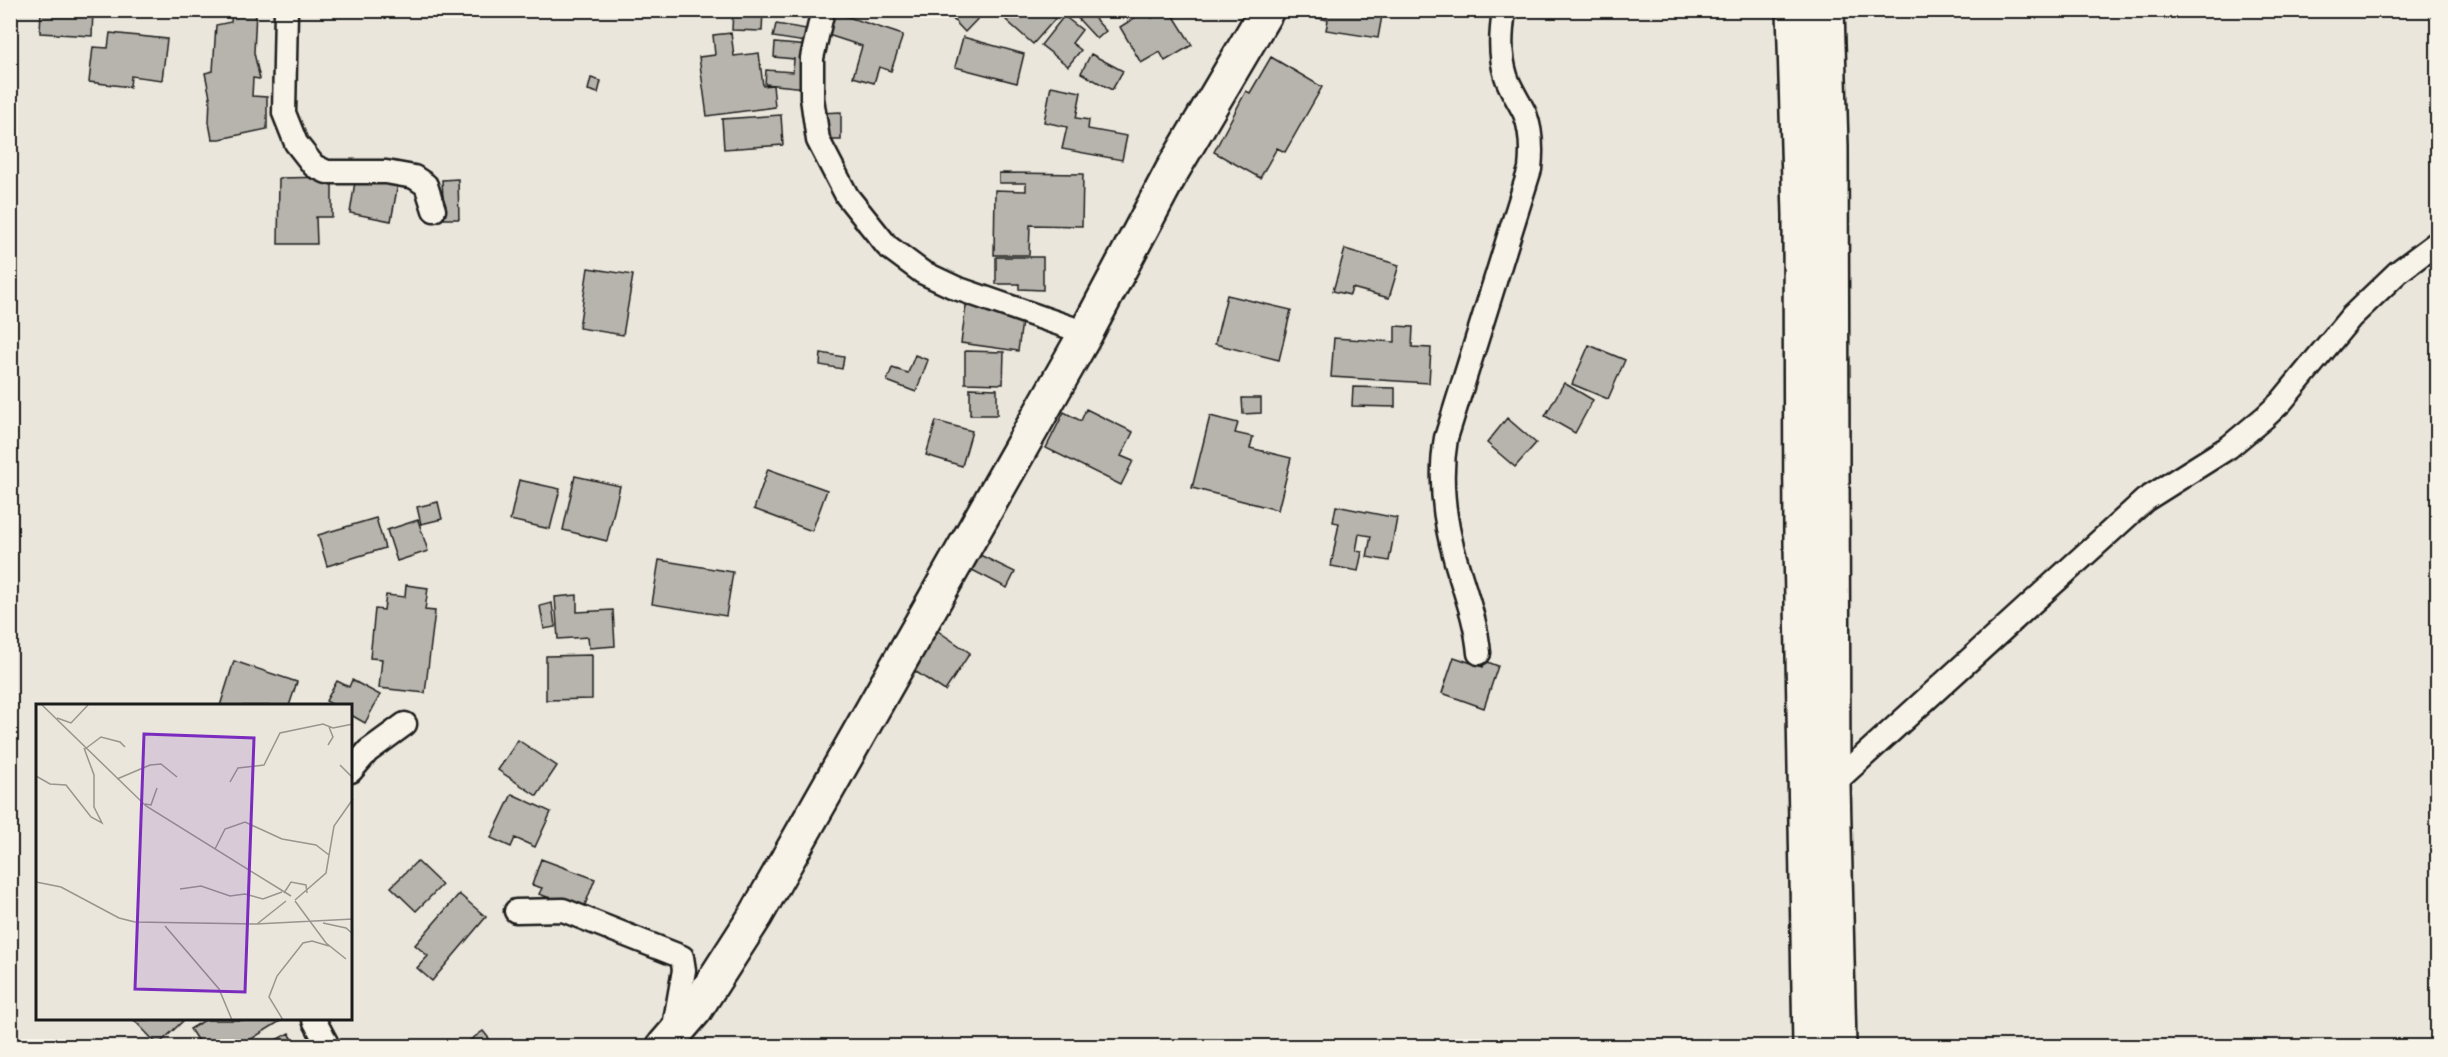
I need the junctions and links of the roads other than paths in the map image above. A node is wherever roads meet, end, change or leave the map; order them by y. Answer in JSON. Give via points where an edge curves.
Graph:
{"nodes":[{"id":1,"x":286,"y":10,"type":"edge"},
{"id":2,"x":824,"y":10,"type":"edge"},
{"id":3,"x":1267,"y":10,"type":"edge"},
{"id":4,"x":1504,"y":10,"type":"edge"},
{"id":5,"x":1794,"y":10,"type":"edge"},
{"id":6,"x":1827,"y":10,"type":"edge"},
{"id":7,"x":434,"y":210,"type":"dead end"},
{"id":8,"x":2438,"y":242,"type":"edge"},
{"id":9,"x":1086,"y":333,"type":"junction"},
{"id":10,"x":1479,"y":653,"type":"dead end"},
{"id":11,"x":405,"y":724,"type":"dead end"},
{"id":12,"x":352,"y":770,"type":"edge"},
{"id":13,"x":1833,"y":784,"type":"junction"},
{"id":14,"x":516,"y":911,"type":"dead end"},
{"id":15,"x":315,"y":1021,"type":"edge"},
{"id":16,"x":668,"y":1042,"type":"edge"},
{"id":17,"x":328,"y":1047,"type":"edge"},
{"id":18,"x":1810,"y":1047,"type":"edge"},
{"id":19,"x":1839,"y":1047,"type":"edge"}],
"edges":[{"from":1,"to":7,"type":"street","via":[[284,112],[296,143],[314,166],[327,172],[386,172],[414,177],[426,185]]},
{"from":2,"to":9,"type":"street","via":[[812,58],[818,140],[847,196],[887,246],[921,272],[956,288]]},
{"from":3,"to":9,"type":"main road","via":[[1172,171]]},
{"from":4,"to":10,"type":"street","via":[[1503,63],[1529,128],[1532,155],[1446,438],[1442,470],[1451,542],[1474,615]]},
{"from":5,"to":18,"type":"main road"},
{"from":6,"to":13,"type":"main road"},
{"from":8,"to":13,"type":"street","via":[[2397,272],[2351,317],[2265,417],[2229,447],[2145,500]]},
{"from":9,"to":16,"type":"main road","via":[[756,915],[695,1010]]},
{"from":11,"to":12,"type":"street","via":[[368,751]]},
{"from":13,"to":19,"type":"main road"},
{"from":14,"to":16,"type":"street","via":[[563,910],[682,957],[684,970]]},
{"from":15,"to":17,"type":"street"}]}
